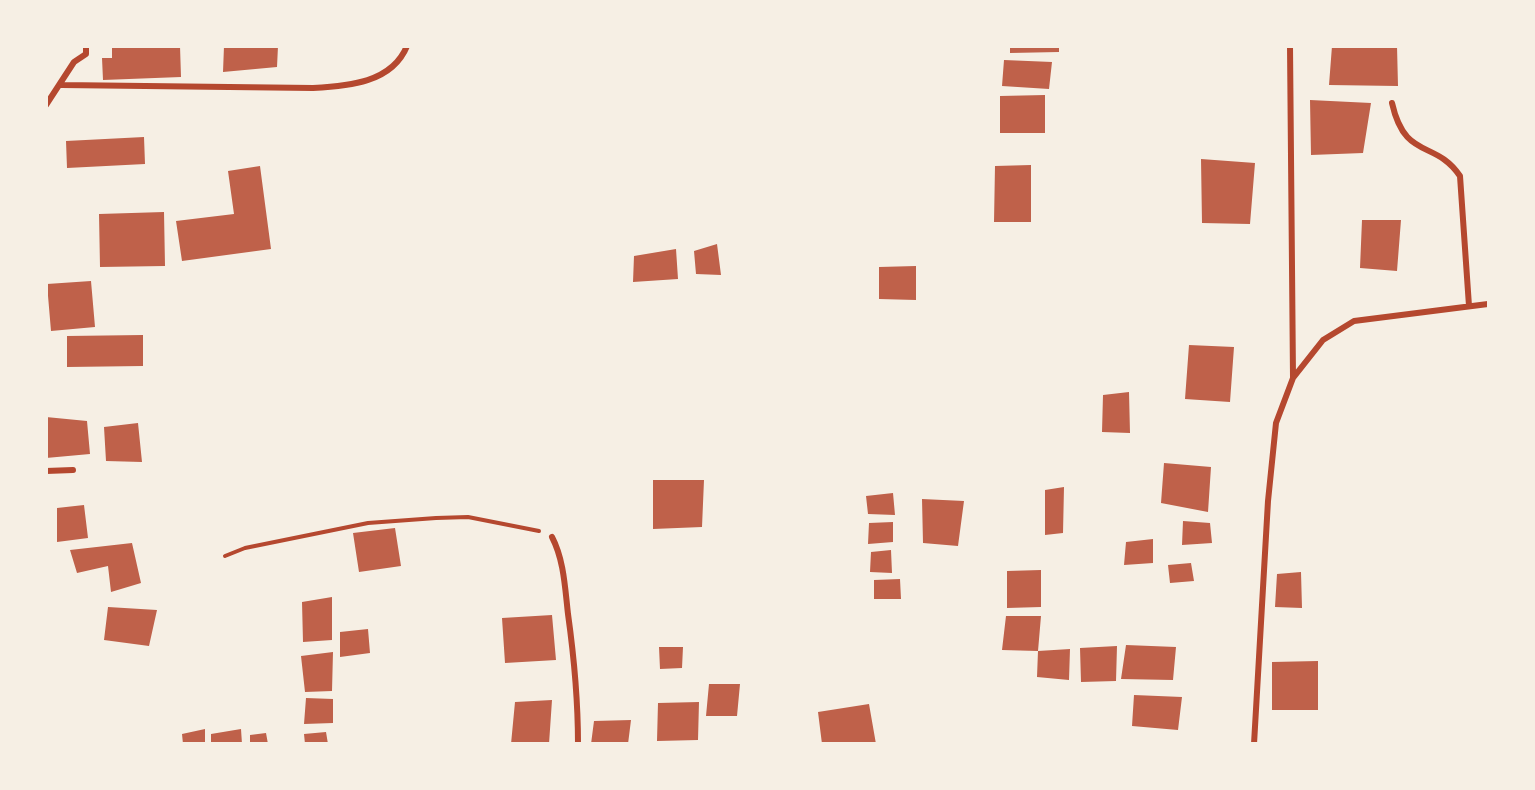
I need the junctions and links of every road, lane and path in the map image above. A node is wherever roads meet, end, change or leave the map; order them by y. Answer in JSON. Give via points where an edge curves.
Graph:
{"nodes":[{"id":1,"x":86,"y":46,"type":"edge"},
{"id":2,"x":407,"y":46,"type":"edge"},
{"id":3,"x":1290,"y":46,"type":"edge"},
{"id":4,"x":61,"y":85,"type":"junction"},
{"id":5,"x":1392,"y":103,"type":"dead end"},
{"id":6,"x":46,"y":105,"type":"edge"},
{"id":7,"x":1488,"y":304,"type":"edge"},
{"id":8,"x":1469,"y":306,"type":"junction"},
{"id":9,"x":1293,"y":378,"type":"junction"},
{"id":10,"x":73,"y":470,"type":"dead end"},
{"id":11,"x":46,"y":471,"type":"edge"},
{"id":12,"x":552,"y":537,"type":"joint"},
{"id":13,"x":225,"y":556,"type":"dead end"},
{"id":14,"x":578,"y":744,"type":"edge"},
{"id":15,"x":1254,"y":744,"type":"edge"}],
"edges":[{"from":1,"to":4,"type":"street","via":[[86,54],[74,62]]},
{"from":2,"to":4,"type":"street","via":[[400,62],[369,80],[347,86]]},
{"from":3,"to":9,"type":"street"},
{"from":4,"to":6,"type":"street"},
{"from":5,"to":8,"type":"street","via":[[1397,125],[1408,140],[1452,165],[1460,176]]},
{"from":7,"to":8,"type":"street"},
{"from":8,"to":9,"type":"street","via":[[1354,321],[1323,340]]},
{"from":9,"to":15,"type":"street","via":[[1276,423]]},
{"from":10,"to":11,"type":"street"},
{"from":12,"to":13,"type":"path","via":[[534,529],[479,519],[436,518],[368,524],[245,548]]},
{"from":12,"to":14,"type":"street","via":[[567,598],[578,695]]}]}
